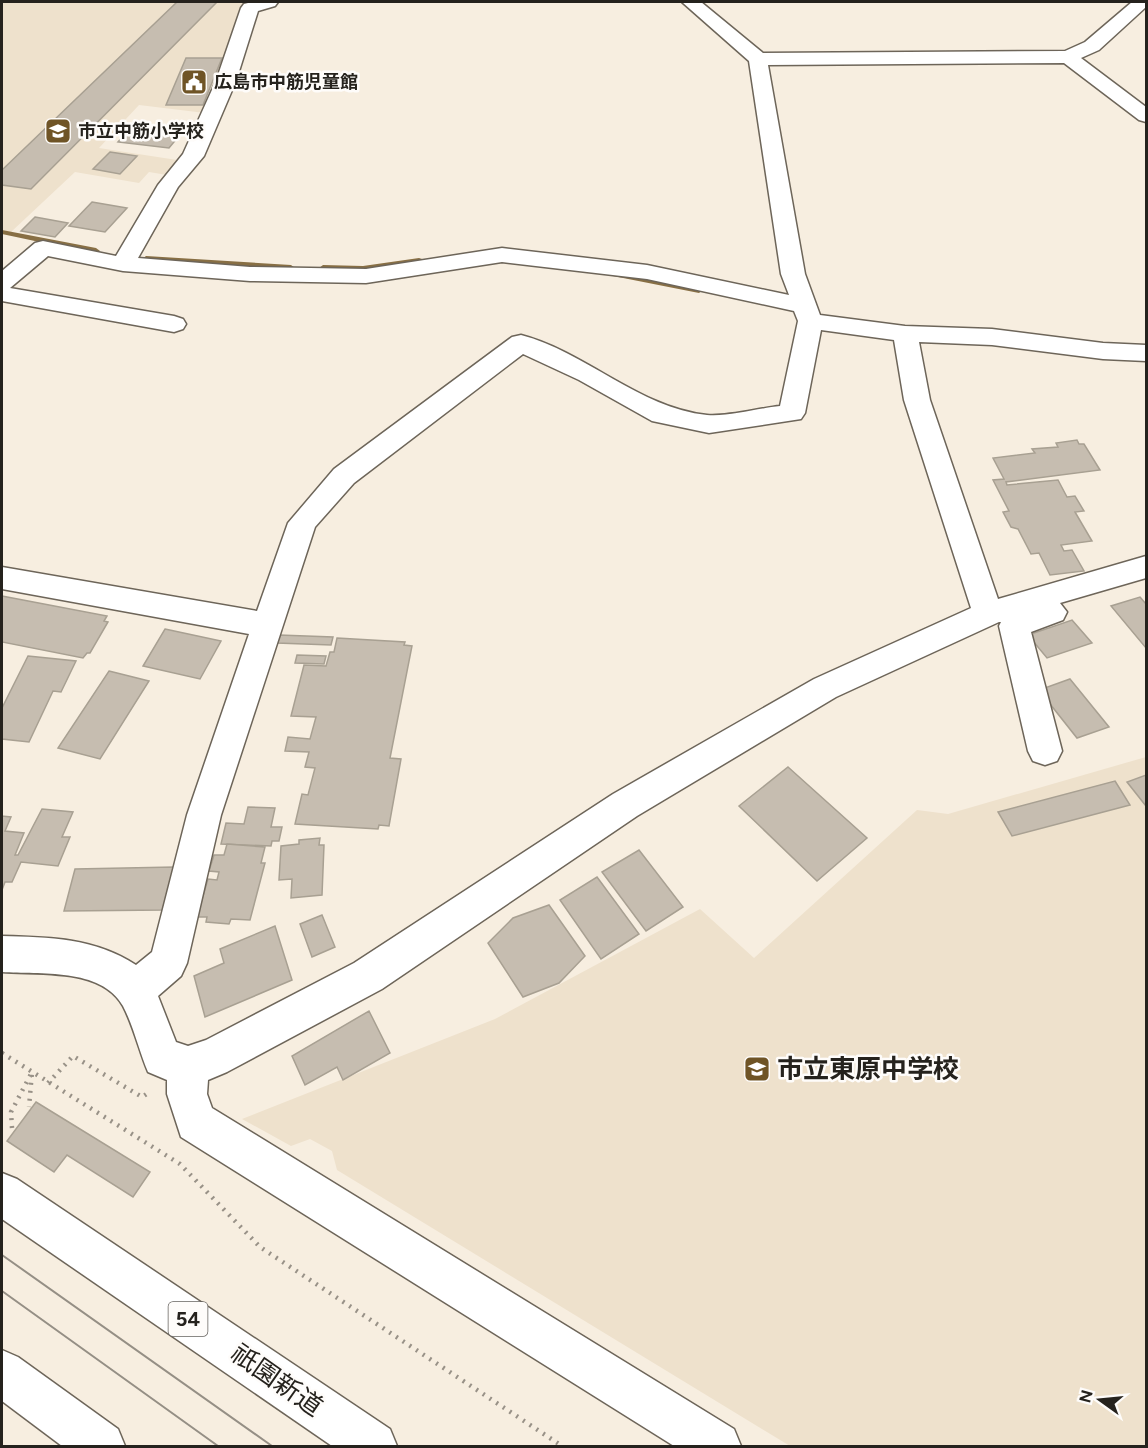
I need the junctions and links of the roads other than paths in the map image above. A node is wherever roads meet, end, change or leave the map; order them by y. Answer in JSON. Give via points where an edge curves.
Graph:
{"nodes":[{"id":1,"x":269,"y":2,"type":"edge"},
{"id":2,"x":685,"y":2,"type":"edge"},
{"id":3,"x":691,"y":2,"type":"edge"},
{"id":4,"x":1142,"y":2,"type":"edge"},
{"id":5,"x":1068,"y":57,"type":"junction"},
{"id":6,"x":758,"y":58,"type":"junction"},
{"id":7,"x":1146,"y":117,"type":"edge"},
{"id":8,"x":123,"y":264,"type":"junction"},
{"id":9,"x":2,"y":283,"type":"edge"},
{"id":10,"x":2,"y":294,"type":"edge"},
{"id":11,"x":807,"y":314,"type":"junction"},
{"id":12,"x":174,"y":324,"type":"dead end"},
{"id":13,"x":905,"y":334,"type":"junction"},
{"id":14,"x":1146,"y":353,"type":"edge"},
{"id":15,"x":1146,"y":567,"type":"edge"},
{"id":16,"x":2,"y":578,"type":"edge"},
{"id":17,"x":1053,"y":593,"type":"junction"},
{"id":18,"x":988,"y":614,"type":"junction"},
{"id":19,"x":267,"y":625,"type":"junction"},
{"id":20,"x":1045,"y":751,"type":"dead end"},
{"id":21,"x":2,"y":954,"type":"edge"},
{"id":22,"x":135,"y":990,"type":"junction"},
{"id":23,"x":188,"y":1066,"type":"junction"},
{"id":24,"x":2,"y":1194,"type":"edge"},
{"id":25,"x":2,"y":1373,"type":"edge"},
{"id":26,"x":81,"y":1440,"type":"edge"},
{"id":27,"x":373,"y":1446,"type":"edge"},
{"id":28,"x":717,"y":1446,"type":"edge"}],
"edges":[{"from":1,"to":8,"type":"main road","via":[[250,8],[226,81],[193,156],[169,184]]},
{"from":2,"to":3,"type":"main road"},
{"from":3,"to":6,"type":"main road"},
{"from":4,"to":5,"type":"main road","via":[[1092,46]]},
{"from":5,"to":6,"type":"main road"},
{"from":5,"to":7,"type":"main road"},
{"from":6,"to":11,"type":"main road","via":[[793,274]]},
{"from":8,"to":9,"type":"main road","via":[[43,248]]},
{"from":8,"to":11,"type":"main road","via":[[250,274],[366,276],[502,255],[647,272]]},
{"from":10,"to":12,"type":"main road"},
{"from":11,"to":13,"type":"main road"},
{"from":11,"to":19,"type":"main road","via":[[792,413],[708,424],[661,415],[588,374],[521,343],[344,476],[302,523]]},
{"from":13,"to":14,"type":"main road","via":[[992,337]]},
{"from":13,"to":18,"type":"main road","via":[[917,400]]},
{"from":15,"to":17,"type":"main road"},
{"from":16,"to":19,"type":"main road"},
{"from":17,"to":18,"type":"main road"},
{"from":17,"to":20,"type":"main road","via":[[1063,608],[1014,626]]},
{"from":18,"to":23,"type":"main road","via":[[825,688],[626,805],[368,976],[213,1058]]},
{"from":19,"to":22,"type":"main road","via":[[204,815],[168,963]]},
{"from":21,"to":22,"type":"main road","via":[[65,957],[103,966]]},
{"from":22,"to":23,"type":"main road","via":[[162,1058]]},
{"from":23,"to":28,"type":"main road","via":[[187,1094],[196,1122]]},
{"from":24,"to":27,"type":"main road","name":"祇園新道","number":"54"},
{"from":25,"to":26,"type":"main road"}]}
